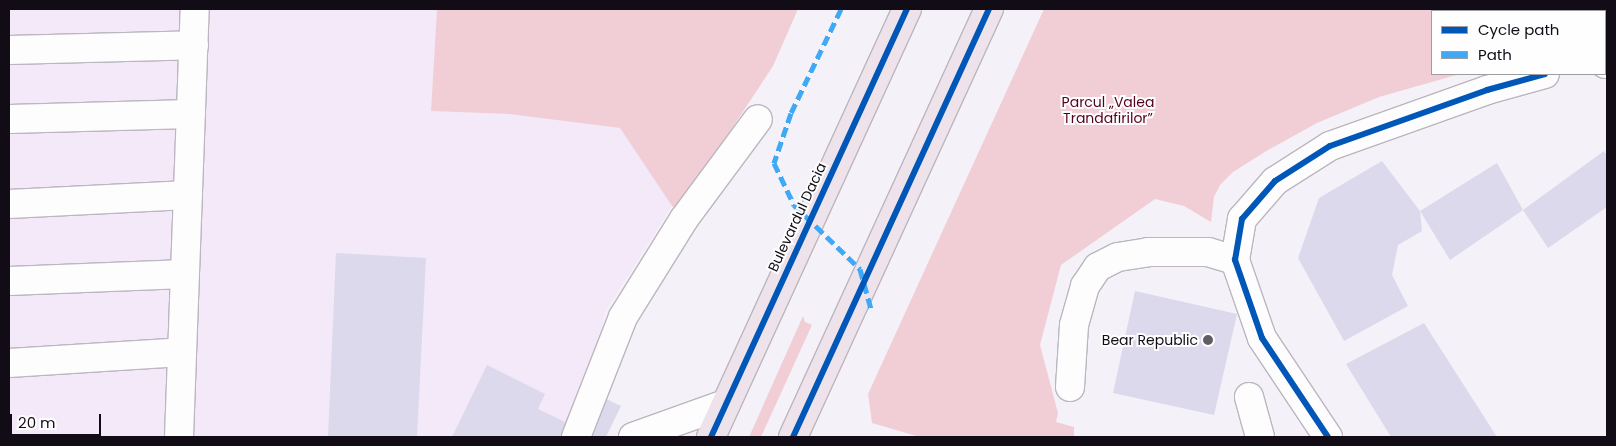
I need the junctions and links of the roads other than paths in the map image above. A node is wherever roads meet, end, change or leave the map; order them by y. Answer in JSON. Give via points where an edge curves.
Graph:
{"nodes":[{"id":1,"x":195,"y":9,"type":"edge"},
{"id":2,"x":907,"y":9,"type":"edge"},
{"id":3,"x":989,"y":9,"type":"edge"},
{"id":4,"x":194,"y":45,"type":"junction"},
{"id":5,"x":9,"y":50,"type":"edge"},
{"id":6,"x":1541,"y":75,"type":"edge"},
{"id":7,"x":191,"y":114,"type":"junction"},
{"id":8,"x":9,"y":119,"type":"edge"},
{"id":9,"x":758,"y":119,"type":"dead end"},
{"id":10,"x":188,"y":195,"type":"junction"},
{"id":11,"x":9,"y":204,"type":"edge"},
{"id":12,"x":1236,"y":260,"type":"junction"},
{"id":13,"x":185,"y":274,"type":"junction"},
{"id":14,"x":9,"y":281,"type":"edge"},
{"id":15,"x":182,"y":352,"type":"junction"},
{"id":16,"x":9,"y":363,"type":"edge"},
{"id":17,"x":1070,"y":387,"type":"dead end"},
{"id":18,"x":1249,"y":397,"type":"dead end"},
{"id":19,"x":726,"y":404,"type":"junction"},
{"id":20,"x":179,"y":437,"type":"edge"},
{"id":21,"x":576,"y":437,"type":"edge"},
{"id":22,"x":633,"y":437,"type":"edge"},
{"id":23,"x":711,"y":437,"type":"edge"},
{"id":24,"x":793,"y":437,"type":"edge"},
{"id":25,"x":1260,"y":437,"type":"edge"},
{"id":26,"x":1328,"y":437,"type":"edge"}],
"edges":[{"from":1,"to":4,"type":"street"},
{"from":2,"to":19,"type":"highway","name":"Bulevardul Dacia"},
{"from":3,"to":24,"type":"highway"},
{"from":4,"to":5,"type":"street"},
{"from":4,"to":7,"type":"street"},
{"from":6,"to":12,"type":"street","via":[[1487,90],[1330,146],[1275,181],[1242,219]]},
{"from":7,"to":8,"type":"street"},
{"from":7,"to":10,"type":"street"},
{"from":9,"to":21,"type":"street","via":[[684,219],[623,317]]},
{"from":10,"to":11,"type":"street"},
{"from":10,"to":13,"type":"street"},
{"from":12,"to":17,"type":"street","via":[[1208,252],[1148,252],[1118,257],[1098,267],[1085,286],[1074,325]]},
{"from":12,"to":26,"type":"street","via":[[1262,338]]},
{"from":13,"to":14,"type":"street"},
{"from":13,"to":15,"type":"street"},
{"from":15,"to":16,"type":"street"},
{"from":15,"to":20,"type":"street"},
{"from":18,"to":25,"type":"street"},
{"from":19,"to":22,"type":"street"},
{"from":19,"to":23,"type":"highway","name":"Bulevardul Dacia"}]}
